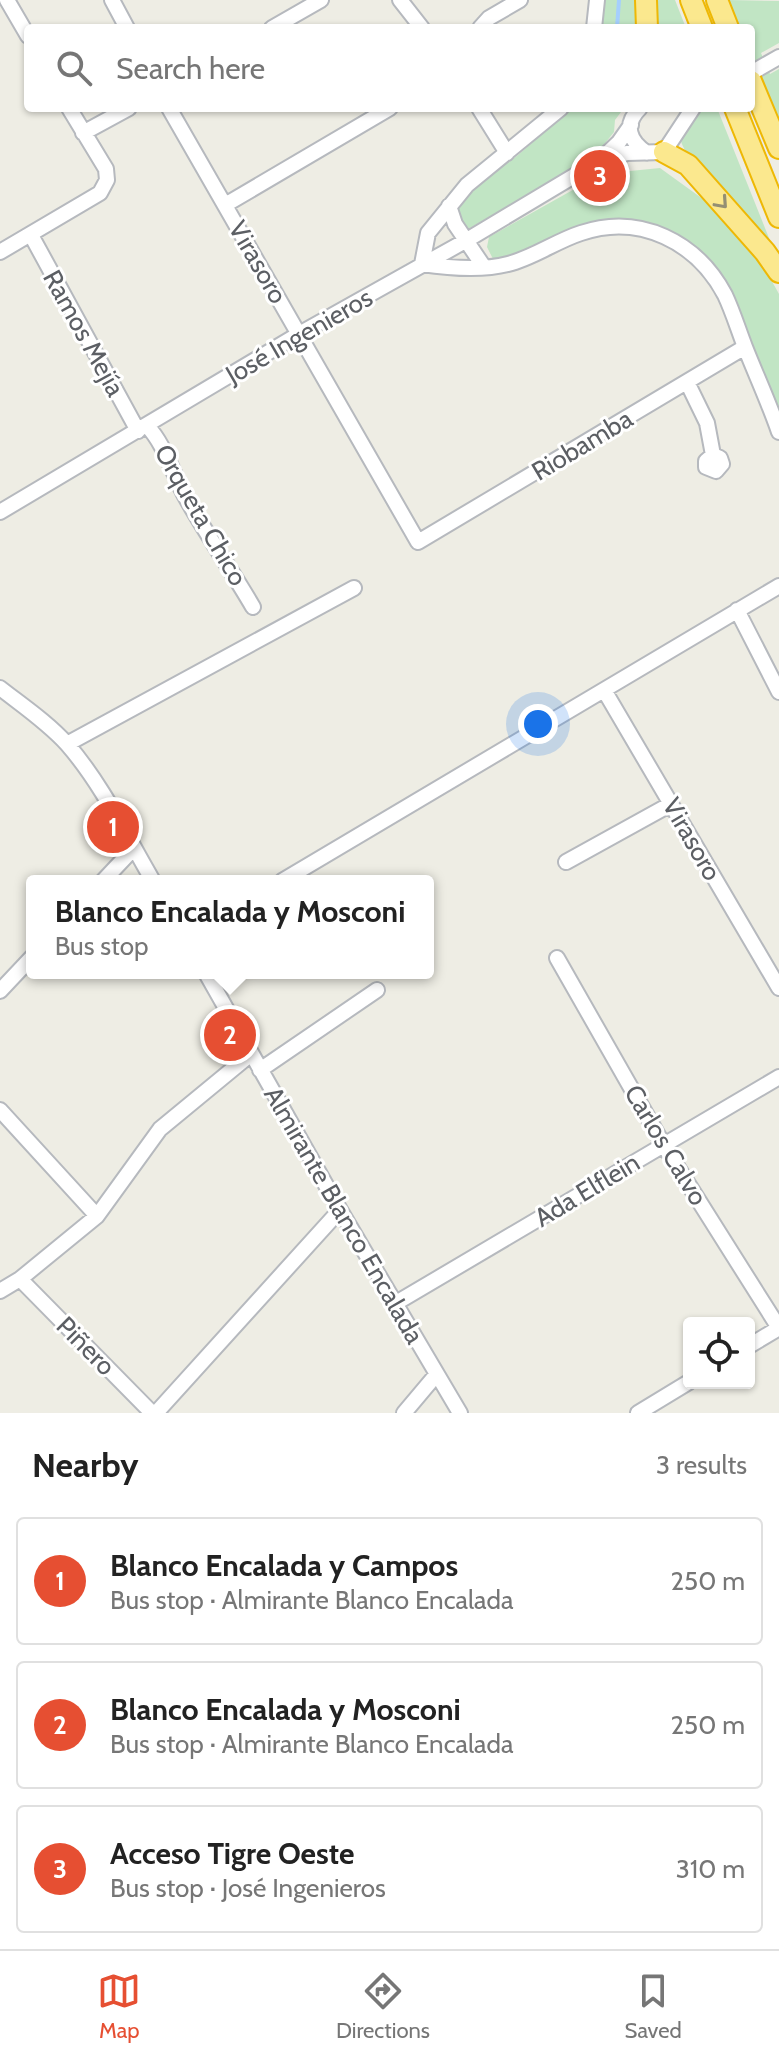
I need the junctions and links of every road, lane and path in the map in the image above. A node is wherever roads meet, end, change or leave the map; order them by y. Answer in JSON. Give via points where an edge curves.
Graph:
{"nodes":[{"id":1,"x":112,"y":0,"type":"edge"},
{"id":2,"x":321,"y":0,"type":"edge"},
{"id":3,"x":400,"y":0,"type":"edge"},
{"id":4,"x":520,"y":0,"type":"edge"},
{"id":5,"x":597,"y":0,"type":"edge"},
{"id":6,"x":646,"y":0,"type":"edge"},
{"id":7,"x":691,"y":0,"type":"edge"},
{"id":8,"x":717,"y":0,"type":"edge"},
{"id":9,"x":8,"y":3,"type":"edge"},
{"id":10,"x":125,"y":24,"type":"edge"},
{"id":11,"x":279,"y":24,"type":"edge"},
{"id":12,"x":419,"y":24,"type":"edge"},
{"id":13,"x":484,"y":24,"type":"edge"},
{"id":14,"x":594,"y":24,"type":"edge"},
{"id":15,"x":647,"y":24,"type":"edge"},
{"id":16,"x":700,"y":24,"type":"edge"},
{"id":17,"x":726,"y":24,"type":"edge"},
{"id":18,"x":24,"y":29,"type":"edge"},
{"id":19,"x":779,"y":57,"type":"edge"},
{"id":20,"x":755,"y":71,"type":"edge"},
{"id":21,"x":755,"y":91,"type":"edge"},
{"id":22,"x":71,"y":112,"type":"edge"},
{"id":23,"x":122,"y":112,"type":"edge"},
{"id":24,"x":171,"y":112,"type":"edge"},
{"id":25,"x":383,"y":112,"type":"edge"},
{"id":26,"x":481,"y":112,"type":"edge"},
{"id":27,"x":556,"y":112,"type":"edge"},
{"id":28,"x":638,"y":112,"type":"edge"},
{"id":29,"x":690,"y":112,"type":"edge"},
{"id":30,"x":737,"y":112,"type":"edge"},
{"id":31,"x":631,"y":125,"type":"junction"},
{"id":32,"x":83,"y":133,"type":"junction"},
{"id":33,"x":779,"y":148,"type":"edge"},
{"id":34,"x":507,"y":153,"type":"junction"},
{"id":35,"x":656,"y":153,"type":"junction"},
{"id":36,"x":599,"y":161,"type":"junction"},
{"id":37,"x":225,"y":205,"type":"junction"},
{"id":38,"x":449,"y":206,"type":"junction"},
{"id":39,"x":779,"y":217,"type":"edge"},
{"id":40,"x":31,"y":235,"type":"junction"},
{"id":41,"x":467,"y":240,"type":"junction"},
{"id":42,"x":0,"y":252,"type":"edge"},
{"id":43,"x":422,"y":264,"type":"junction"},
{"id":44,"x":484,"y":267,"type":"junction"},
{"id":45,"x":779,"y":272,"type":"edge"},
{"id":46,"x":299,"y":334,"type":"junction"},
{"id":47,"x":745,"y":347,"type":"junction"},
{"id":48,"x":687,"y":382,"type":"junction"},
{"id":49,"x":142,"y":429,"type":"junction"},
{"id":50,"x":779,"y":432,"type":"edge"},
{"id":51,"x":713,"y":455,"type":"dead end"},
{"id":52,"x":0,"y":512,"type":"edge"},
{"id":53,"x":418,"y":542,"type":"joint"},
{"id":54,"x":779,"y":586,"type":"edge"},
{"id":55,"x":354,"y":588,"type":"dead end"},
{"id":56,"x":253,"y":607,"type":"dead end"},
{"id":57,"x":737,"y":610,"type":"junction"},
{"id":58,"x":0,"y":688,"type":"edge"},
{"id":59,"x":604,"y":690,"type":"junction"},
{"id":60,"x":779,"y":692,"type":"edge"},
{"id":61,"x":67,"y":744,"type":"junction"},
{"id":62,"x":671,"y":804,"type":"junction"},
{"id":63,"x":134,"y":848,"type":"junction"},
{"id":64,"x":566,"y":862,"type":"dead end"},
{"id":65,"x":109,"y":875,"type":"edge"},
{"id":66,"x":150,"y":875,"type":"edge"},
{"id":67,"x":292,"y":875,"type":"edge"},
{"id":68,"x":557,"y":958,"type":"dead end"},
{"id":69,"x":26,"y":963,"type":"edge"},
{"id":70,"x":209,"y":979,"type":"edge"},
{"id":71,"x":779,"y":988,"type":"edge"},
{"id":72,"x":377,"y":990,"type":"dead end"},
{"id":73,"x":0,"y":991,"type":"edge"},
{"id":74,"x":251,"y":1054,"type":"junction"},
{"id":75,"x":260,"y":1070,"type":"junction"},
{"id":76,"x":779,"y":1077,"type":"edge"},
{"id":77,"x":0,"y":1110,"type":"edge"},
{"id":78,"x":663,"y":1144,"type":"junction"},
{"id":79,"x":340,"y":1210,"type":"junction"},
{"id":80,"x":97,"y":1216,"type":"junction"},
{"id":81,"x":20,"y":1279,"type":"junction"},
{"id":82,"x":0,"y":1291,"type":"edge"},
{"id":83,"x":396,"y":1303,"type":"junction"},
{"id":84,"x":779,"y":1328,"type":"edge"},
{"id":85,"x":755,"y":1342,"type":"edge"},
{"id":86,"x":436,"y":1375,"type":"junction"},
{"id":87,"x":683,"y":1386,"type":"edge"},
{"id":88,"x":154,"y":1413,"type":"edge"},
{"id":89,"x":404,"y":1413,"type":"edge"},
{"id":90,"x":460,"y":1413,"type":"edge"},
{"id":91,"x":638,"y":1413,"type":"edge"}],
"edges":[{"from":1,"to":10,"type":"street"},
{"from":2,"to":11,"type":"street"},
{"from":3,"to":12,"type":"street"},
{"from":4,"to":13,"type":"street"},
{"from":5,"to":14,"type":"street"},
{"from":6,"to":15,"type":"highway"},
{"from":7,"to":16,"type":"highway"},
{"from":8,"to":17,"type":"highway"},
{"from":9,"to":18,"type":"street"},
{"from":19,"to":20,"type":"street"},
{"from":21,"to":33,"type":"highway"},
{"from":22,"to":32,"type":"street"},
{"from":23,"to":32,"type":"street"},
{"from":24,"to":37,"type":"street","name":"Virasoro"},
{"from":25,"to":37,"type":"street"},
{"from":26,"to":34,"type":"street"},
{"from":27,"to":34,"type":"street"},
{"from":28,"to":31,"type":"street","name":"José Ingenieros"},
{"from":29,"to":35,"type":"street"},
{"from":30,"to":39,"type":"highway"},
{"from":31,"to":35,"type":"street","via":[[635,145]]},
{"from":31,"to":36,"type":"street","name":"José Ingenieros"},
{"from":32,"to":40,"type":"street","via":[[106,169],[107,180],[100,193]]},
{"from":34,"to":38,"type":"street"},
{"from":35,"to":36,"type":"street","name":"José Ingenieros","via":[[627,153]]},
{"from":35,"to":45,"type":"highway","one_way":true,"via":[[688,165]]},
{"from":36,"to":41,"type":"street","name":"José Ingenieros"},
{"from":37,"to":46,"type":"street","name":"Virasoro"},
{"from":38,"to":41,"type":"street"},
{"from":38,"to":43,"type":"street","via":[[428,233]]},
{"from":40,"to":42,"type":"street"},
{"from":40,"to":49,"type":"street","name":"Ramos Mejía"},
{"from":41,"to":43,"type":"street","name":"José Ingenieros"},
{"from":41,"to":44,"type":"street"},
{"from":43,"to":44,"type":"street"},
{"from":43,"to":46,"type":"street","name":"José Ingenieros"},
{"from":44,"to":47,"type":"street","via":[[509,264],[585,231],[617,225],[648,230],[692,252],[710,271]]},
{"from":46,"to":49,"type":"street","name":"José Ingenieros"},
{"from":46,"to":53,"type":"street","name":"Virasoro"},
{"from":47,"to":48,"type":"street","name":"Riobamba"},
{"from":47,"to":50,"type":"street"},
{"from":48,"to":51,"type":"street","via":[[707,423]]},
{"from":48,"to":53,"type":"street","name":"Riobamba"},
{"from":49,"to":52,"type":"street","name":"José Ingenieros"},
{"from":49,"to":56,"type":"street","name":"Orqueta Chico","via":[[161,442],[192,509]]},
{"from":54,"to":57,"type":"street"},
{"from":55,"to":61,"type":"street"},
{"from":57,"to":59,"type":"street"},
{"from":57,"to":60,"type":"street"},
{"from":58,"to":61,"type":"street"},
{"from":59,"to":62,"type":"street","name":"Virasoro"},
{"from":59,"to":67,"type":"street"},
{"from":61,"to":63,"type":"street"},
{"from":62,"to":64,"type":"street"},
{"from":62,"to":71,"type":"street","name":"Virasoro"},
{"from":63,"to":65,"type":"street"},
{"from":63,"to":66,"type":"street"},
{"from":68,"to":78,"type":"street","name":"Carlos Calvo"},
{"from":69,"to":73,"type":"street"},
{"from":70,"to":74,"type":"street","name":"Almirante Blanco Encalada"},
{"from":72,"to":75,"type":"street"},
{"from":74,"to":75,"type":"street","name":"Almirante Blanco Encalada"},
{"from":74,"to":80,"type":"street","via":[[160,1129]]},
{"from":75,"to":79,"type":"street","name":"Almirante Blanco Encalada"},
{"from":76,"to":78,"type":"street","name":"Ada Elflein"},
{"from":77,"to":80,"type":"street"},
{"from":78,"to":83,"type":"street","name":"Ada Elflein"},
{"from":78,"to":84,"type":"street","name":"Carlos Calvo"},
{"from":79,"to":83,"type":"street","name":"Almirante Blanco Encalada"},
{"from":79,"to":88,"type":"street"},
{"from":80,"to":81,"type":"street"},
{"from":81,"to":82,"type":"street"},
{"from":81,"to":88,"type":"street","name":"Piñero"},
{"from":83,"to":86,"type":"street","name":"Almirante Blanco Encalada"},
{"from":84,"to":85,"type":"street"},
{"from":86,"to":89,"type":"street"},
{"from":86,"to":90,"type":"street","name":"Almirante Blanco Encalada"},
{"from":87,"to":91,"type":"street"}]}
